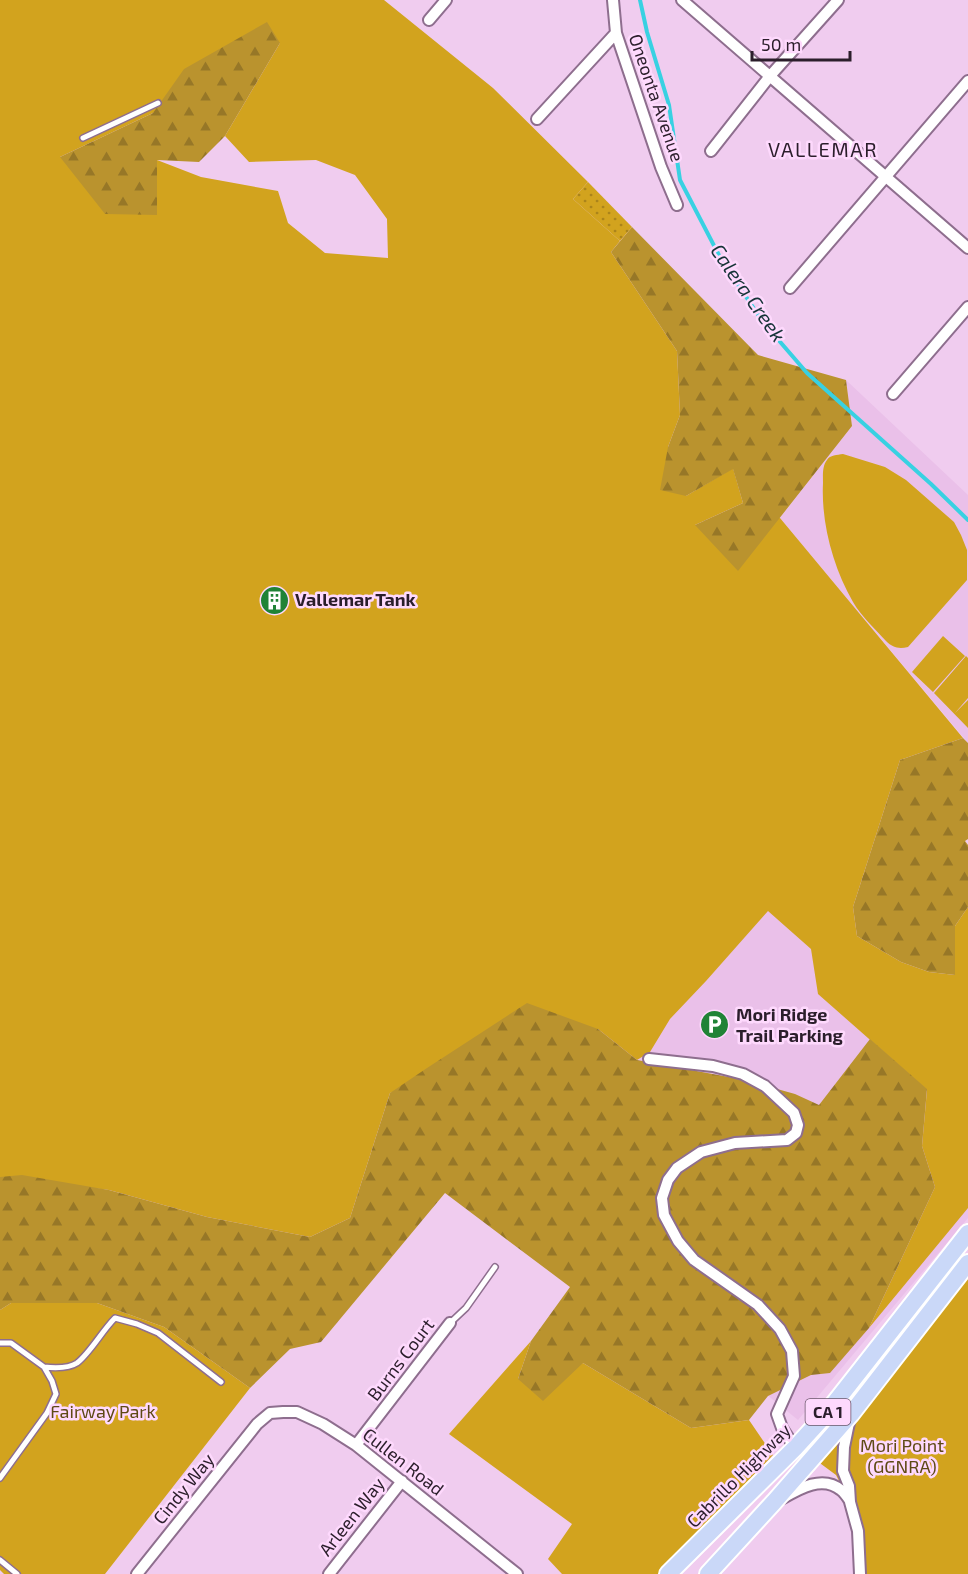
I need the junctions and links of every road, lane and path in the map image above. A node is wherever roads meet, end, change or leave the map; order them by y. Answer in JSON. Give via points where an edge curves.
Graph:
{"nodes":[{"id":1,"x":446,"y":0,"type":"edge"},
{"id":2,"x":613,"y":0,"type":"edge"},
{"id":3,"x":682,"y":0,"type":"edge"},
{"id":4,"x":838,"y":0,"type":"edge"},
{"id":5,"x":429,"y":20,"type":"dead end"},
{"id":6,"x":616,"y":33,"type":"junction"},
{"id":7,"x":770,"y":76,"type":"junction"},
{"id":8,"x":968,"y":81,"type":"edge"},
{"id":9,"x":158,"y":103,"type":"dead end"},
{"id":10,"x":537,"y":119,"type":"dead end"},
{"id":11,"x":83,"y":138,"type":"dead end"},
{"id":12,"x":711,"y":151,"type":"dead end"},
{"id":13,"x":886,"y":177,"type":"junction"},
{"id":14,"x":677,"y":205,"type":"dead end"},
{"id":15,"x":968,"y":248,"type":"edge"},
{"id":16,"x":790,"y":288,"type":"dead end"},
{"id":17,"x":968,"y":307,"type":"edge"},
{"id":18,"x":893,"y":394,"type":"dead end"},
{"id":19,"x":649,"y":1059,"type":"dead end"},
{"id":20,"x":968,"y":1233,"type":"edge"},
{"id":21,"x":968,"y":1263,"type":"edge"},
{"id":22,"x":495,"y":1267,"type":"dead end"},
{"id":23,"x":450,"y":1323,"type":"joint"},
{"id":24,"x":0,"y":1343,"type":"edge"},
{"id":25,"x":44,"y":1367,"type":"junction"},
{"id":26,"x":221,"y":1382,"type":"dead end"},
{"id":27,"x":851,"y":1414,"type":"junction"},
{"id":28,"x":257,"y":1424,"type":"joint"},
{"id":29,"x":356,"y":1445,"type":"junction"},
{"id":30,"x":795,"y":1448,"type":"junction"},
{"id":31,"x":0,"y":1478,"type":"edge"},
{"id":32,"x":402,"y":1481,"type":"junction"},
{"id":33,"x":774,"y":1502,"type":"junction"},
{"id":34,"x":850,"y":1502,"type":"junction"},
{"id":35,"x":0,"y":1560,"type":"edge"},
{"id":36,"x":17,"y":1574,"type":"edge"},
{"id":37,"x":137,"y":1574,"type":"edge"},
{"id":38,"x":329,"y":1574,"type":"edge"},
{"id":39,"x":517,"y":1574,"type":"edge"},
{"id":40,"x":668,"y":1574,"type":"edge"},
{"id":41,"x":708,"y":1574,"type":"edge"},
{"id":42,"x":860,"y":1574,"type":"edge"}],
"edges":[{"from":1,"to":5,"type":"street"},
{"from":2,"to":6,"type":"street","name":"Oneonta Avenue"},
{"from":3,"to":7,"type":"street"},
{"from":4,"to":7,"type":"street"},
{"from":6,"to":10,"type":"street"},
{"from":6,"to":14,"type":"street","name":"Oneonta Avenue"},
{"from":7,"to":12,"type":"street"},
{"from":7,"to":13,"type":"street"},
{"from":8,"to":13,"type":"street"},
{"from":9,"to":11,"type":"lane"},
{"from":13,"to":15,"type":"street"},
{"from":13,"to":16,"type":"street"},
{"from":17,"to":18,"type":"street"},
{"from":19,"to":30,"type":"street","via":[[713,1066],[743,1074],[765,1086],[794,1113],[796,1133],[787,1140],[735,1143],[702,1152],[677,1168],[662,1198],[664,1215],[694,1260],[758,1305],[788,1343],[794,1376],[777,1414]]},
{"from":20,"to":30,"type":"highway","name":"Cabrillo Highway","number":"CA 1"},
{"from":21,"to":27,"type":"highway","number":"CA 1"},
{"from":22,"to":23,"type":"lane","via":[[466,1308]]},
{"from":23,"to":29,"type":"street","name":"Burns Court"},
{"from":24,"to":25,"type":"lane","via":[[11,1342]]},
{"from":25,"to":26,"type":"lane","via":[[76,1364],[115,1318],[158,1333]]},
{"from":25,"to":31,"type":"lane","via":[[56,1394],[47,1413]]},
{"from":27,"to":33,"type":"highway","number":"CA 1"},
{"from":27,"to":34,"type":"street","via":[[843,1460]]},
{"from":28,"to":29,"type":"street","name":"Cullen Road","via":[[270,1413],[297,1413]]},
{"from":28,"to":37,"type":"street","name":"Cindy Way"},
{"from":29,"to":32,"type":"street","name":"Cullen Road"},
{"from":30,"to":40,"type":"highway","name":"Cabrillo Highway","number":"CA 1"},
{"from":32,"to":38,"type":"street","name":"Arleen Way"},
{"from":32,"to":39,"type":"street","name":"Cullen Road"},
{"from":33,"to":34,"type":"street","via":[[801,1488],[822,1483],[842,1490]]},
{"from":33,"to":41,"type":"highway","number":"CA 1"},
{"from":34,"to":42,"type":"street","via":[[858,1531]]},
{"from":35,"to":36,"type":"lane"}]}
